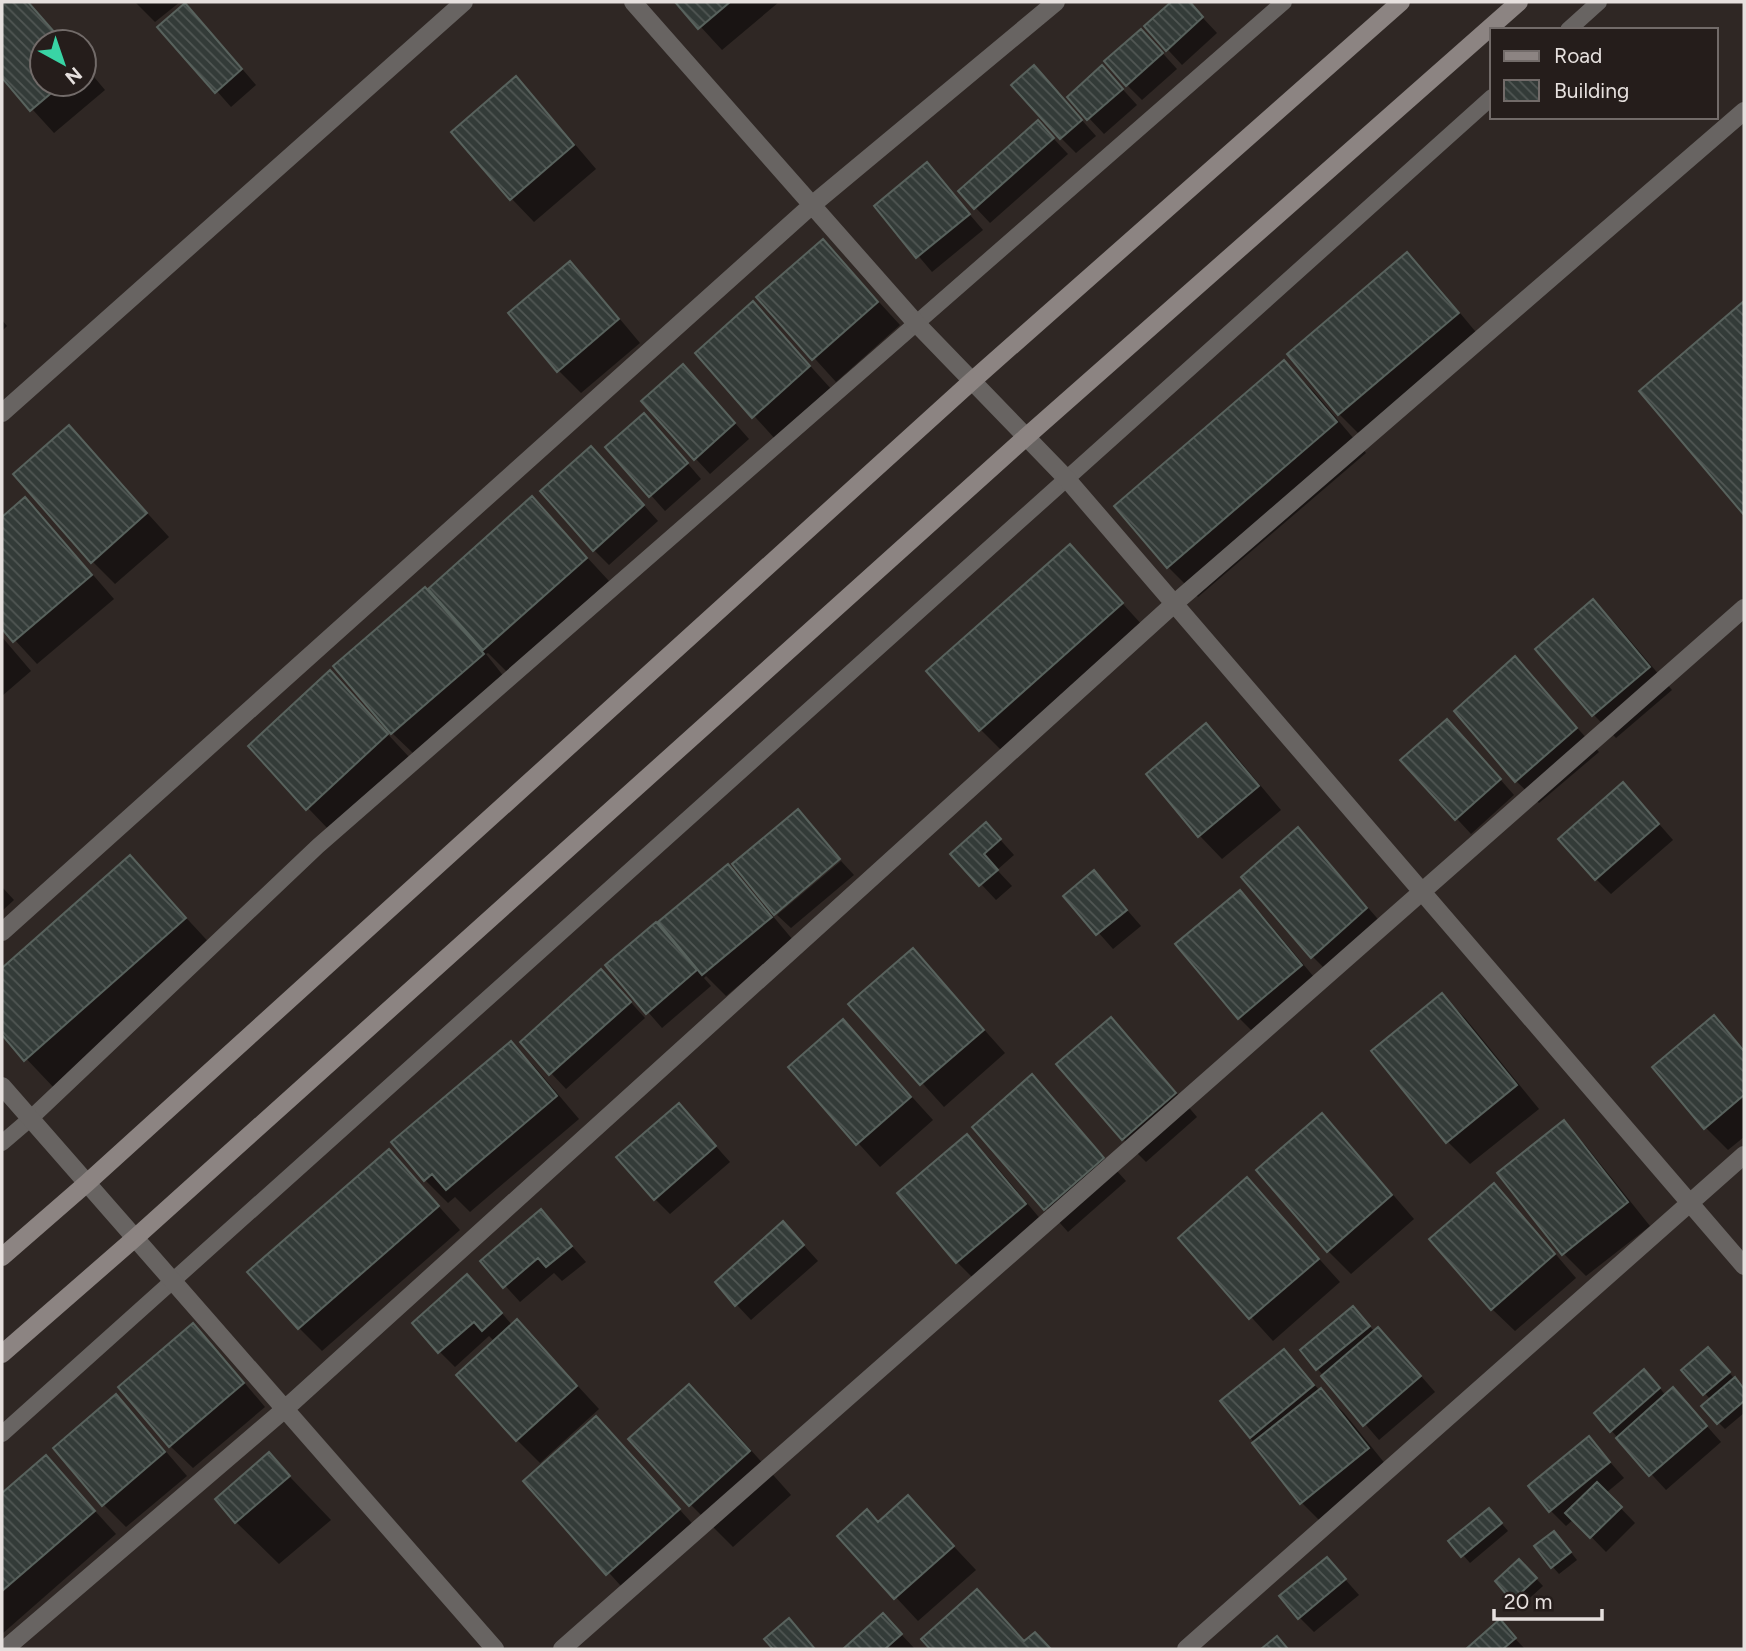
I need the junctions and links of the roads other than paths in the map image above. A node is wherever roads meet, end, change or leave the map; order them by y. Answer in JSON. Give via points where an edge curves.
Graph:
{"nodes":[{"id":1,"x":464,"y":2,"type":"edge"},
{"id":2,"x":633,"y":2,"type":"edge"},
{"id":3,"x":1056,"y":2,"type":"edge"},
{"id":4,"x":1284,"y":2,"type":"edge"},
{"id":5,"x":1401,"y":2,"type":"edge"},
{"id":6,"x":1519,"y":2,"type":"edge"},
{"id":7,"x":1599,"y":2,"type":"edge"},
{"id":8,"x":1570,"y":28,"type":"edge"},
{"id":9,"x":1490,"y":99,"type":"edge"},
{"id":10,"x":1744,"y":111,"type":"edge"},
{"id":11,"x":812,"y":205,"type":"junction"},
{"id":12,"x":916,"y":323,"type":"junction"},
{"id":13,"x":972,"y":381,"type":"junction"},
{"id":14,"x":2,"y":413,"type":"edge"},
{"id":15,"x":1026,"y":437,"type":"junction"},
{"id":16,"x":1066,"y":478,"type":"junction"},
{"id":17,"x":1175,"y":603,"type":"junction"},
{"id":18,"x":1744,"y":608,"type":"edge"},
{"id":19,"x":1422,"y":892,"type":"junction"},
{"id":20,"x":2,"y":932,"type":"edge"},
{"id":21,"x":2,"y":1086,"type":"edge"},
{"id":22,"x":30,"y":1119,"type":"junction"},
{"id":23,"x":2,"y":1143,"type":"edge"},
{"id":24,"x":1744,"y":1155,"type":"edge"},
{"id":25,"x":87,"y":1183,"type":"junction"},
{"id":26,"x":1690,"y":1203,"type":"junction"},
{"id":27,"x":135,"y":1238,"type":"junction"},
{"id":28,"x":2,"y":1257,"type":"edge"},
{"id":29,"x":1744,"y":1266,"type":"edge"},
{"id":30,"x":173,"y":1282,"type":"junction"},
{"id":31,"x":2,"y":1354,"type":"edge"},
{"id":32,"x":285,"y":1409,"type":"junction"},
{"id":33,"x":2,"y":1434,"type":"edge"},
{"id":34,"x":5,"y":1649,"type":"edge"},
{"id":35,"x":495,"y":1649,"type":"edge"},
{"id":36,"x":562,"y":1649,"type":"edge"},
{"id":37,"x":1186,"y":1649,"type":"edge"}],
"edges":[{"from":1,"to":14,"type":"street"},
{"from":2,"to":11,"type":"street"},
{"from":3,"to":11,"type":"street"},
{"from":4,"to":12,"type":"lane"},
{"from":5,"to":13,"type":"street"},
{"from":6,"to":15,"type":"street"},
{"from":7,"to":8,"type":"lane"},
{"from":9,"to":16,"type":"lane"},
{"from":10,"to":17,"type":"street"},
{"from":11,"to":12,"type":"street"},
{"from":11,"to":20,"type":"street"},
{"from":12,"to":13,"type":"street"},
{"from":12,"to":22,"type":"lane","via":[[318,846]]},
{"from":13,"to":15,"type":"street"},
{"from":13,"to":25,"type":"street"},
{"from":15,"to":16,"type":"street"},
{"from":15,"to":27,"type":"street"},
{"from":16,"to":17,"type":"street"},
{"from":16,"to":30,"type":"lane"},
{"from":17,"to":19,"type":"street"},
{"from":17,"to":32,"type":"street"},
{"from":18,"to":19,"type":"street"},
{"from":19,"to":26,"type":"street"},
{"from":19,"to":36,"type":"street"},
{"from":21,"to":22,"type":"street"},
{"from":22,"to":23,"type":"lane"},
{"from":22,"to":25,"type":"street"},
{"from":24,"to":26,"type":"street"},
{"from":25,"to":27,"type":"street"},
{"from":25,"to":28,"type":"street"},
{"from":26,"to":29,"type":"street"},
{"from":26,"to":37,"type":"street"},
{"from":27,"to":30,"type":"street"},
{"from":27,"to":31,"type":"street"},
{"from":30,"to":32,"type":"street"},
{"from":30,"to":33,"type":"lane"},
{"from":32,"to":34,"type":"street"},
{"from":32,"to":35,"type":"street"}]}
